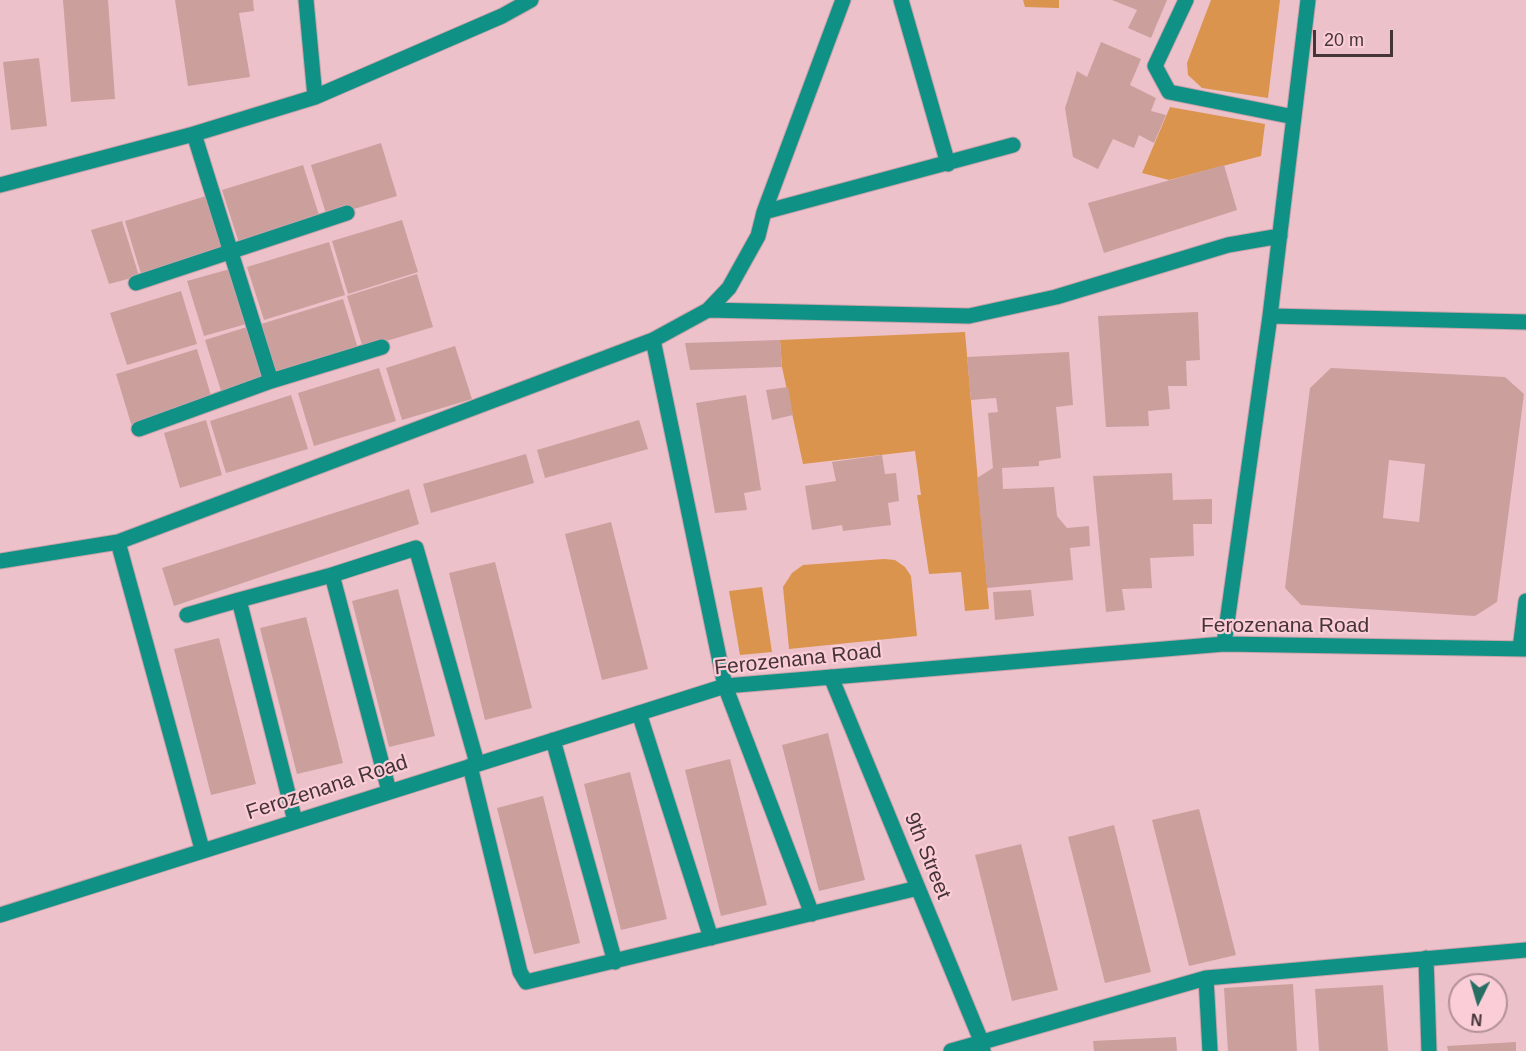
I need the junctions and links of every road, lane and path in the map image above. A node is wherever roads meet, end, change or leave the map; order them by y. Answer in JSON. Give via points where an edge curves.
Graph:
{"nodes":[{"id":1,"x":306,"y":0,"type":"edge"},
{"id":2,"x":531,"y":0,"type":"edge"},
{"id":3,"x":843,"y":0,"type":"edge"},
{"id":4,"x":901,"y":0,"type":"edge"},
{"id":5,"x":1186,"y":0,"type":"edge"},
{"id":6,"x":1308,"y":0,"type":"edge"},
{"id":7,"x":315,"y":97,"type":"junction"},
{"id":8,"x":1294,"y":117,"type":"junction"},
{"id":9,"x":194,"y":134,"type":"junction"},
{"id":10,"x":1013,"y":145,"type":"dead end"},
{"id":11,"x":948,"y":164,"type":"junction"},
{"id":12,"x":0,"y":185,"type":"edge"},
{"id":13,"x":764,"y":212,"type":"junction"},
{"id":14,"x":347,"y":213,"type":"dead end"},
{"id":15,"x":1280,"y":236,"type":"junction"},
{"id":16,"x":233,"y":252,"type":"junction"},
{"id":17,"x":136,"y":284,"type":"dead end"},
{"id":18,"x":708,"y":310,"type":"junction"},
{"id":19,"x":1270,"y":316,"type":"junction"},
{"id":20,"x":1526,"y":322,"type":"edge"},
{"id":21,"x":653,"y":340,"type":"junction"},
{"id":22,"x":382,"y":348,"type":"dead end"},
{"id":23,"x":272,"y":381,"type":"junction"},
{"id":24,"x":139,"y":429,"type":"dead end"},
{"id":25,"x":118,"y":542,"type":"junction"},
{"id":26,"x":0,"y":561,"type":"edge"},
{"id":27,"x":332,"y":575,"type":"junction"},
{"id":28,"x":239,"y":600,"type":"junction"},
{"id":29,"x":1526,"y":601,"type":"edge"},
{"id":30,"x":187,"y":615,"type":"dead end"},
{"id":31,"x":1224,"y":644,"type":"junction"},
{"id":32,"x":1523,"y":649,"type":"edge"},
{"id":33,"x":831,"y":677,"type":"junction"},
{"id":34,"x":725,"y":686,"type":"junction"},
{"id":35,"x":639,"y":713,"type":"junction"},
{"id":36,"x":553,"y":740,"type":"junction"},
{"id":37,"x":473,"y":764,"type":"junction"},
{"id":38,"x":389,"y":790,"type":"junction"},
{"id":39,"x":295,"y":821,"type":"junction"},
{"id":40,"x":202,"y":849,"type":"junction"},
{"id":41,"x":918,"y":888,"type":"junction"},
{"id":42,"x":812,"y":914,"type":"junction"},
{"id":43,"x":0,"y":915,"type":"edge"},
{"id":44,"x":711,"y":938,"type":"junction"},
{"id":45,"x":1526,"y":950,"type":"edge"},
{"id":46,"x":1426,"y":958,"type":"junction"},
{"id":47,"x":615,"y":962,"type":"junction"},
{"id":48,"x":1206,"y":978,"type":"junction"},
{"id":49,"x":982,"y":1047,"type":"edge"},
{"id":50,"x":951,"y":1051,"type":"edge"},
{"id":51,"x":1209,"y":1051,"type":"edge"},
{"id":52,"x":1429,"y":1051,"type":"edge"}],
"edges":[{"from":1,"to":7,"type":"street"},
{"from":2,"to":7,"type":"street"},
{"from":3,"to":13,"type":"street"},
{"from":4,"to":11,"type":"street"},
{"from":5,"to":8,"type":"street","via":[[1155,66],[1169,92]]},
{"from":6,"to":8,"type":"street"},
{"from":7,"to":9,"type":"street"},
{"from":8,"to":15,"type":"street"},
{"from":9,"to":12,"type":"street"},
{"from":9,"to":16,"type":"street"},
{"from":10,"to":11,"type":"street"},
{"from":11,"to":13,"type":"street"},
{"from":13,"to":18,"type":"street","via":[[758,236],[729,288]]},
{"from":14,"to":16,"type":"street"},
{"from":15,"to":18,"type":"street","via":[[1190,255],[1056,297],[969,316]]},
{"from":15,"to":19,"type":"street"},
{"from":16,"to":17,"type":"street"},
{"from":16,"to":23,"type":"street"},
{"from":18,"to":21,"type":"street"},
{"from":19,"to":20,"type":"street"},
{"from":19,"to":31,"type":"street"},
{"from":21,"to":25,"type":"street"},
{"from":21,"to":34,"type":"street"},
{"from":22,"to":23,"type":"street"},
{"from":23,"to":24,"type":"street"},
{"from":25,"to":26,"type":"street"},
{"from":25,"to":40,"type":"street"},
{"from":27,"to":28,"type":"street"},
{"from":27,"to":37,"type":"street","via":[[416,548]]},
{"from":27,"to":38,"type":"street"},
{"from":28,"to":30,"type":"street"},
{"from":28,"to":39,"type":"street"},
{"from":29,"to":32,"type":"street"},
{"from":31,"to":32,"type":"street","name":"Ferozenana Road"},
{"from":31,"to":33,"type":"street","name":"Ferozenana Road"},
{"from":33,"to":34,"type":"street","name":"Ferozenana Road"},
{"from":33,"to":41,"type":"street","name":"9th Street"},
{"from":34,"to":35,"type":"street","name":"Ferozenana Road"},
{"from":34,"to":42,"type":"street"},
{"from":35,"to":36,"type":"street","name":"Ferozenana Road"},
{"from":35,"to":44,"type":"street"},
{"from":36,"to":37,"type":"street","name":"Ferozenana Road"},
{"from":36,"to":47,"type":"street"},
{"from":37,"to":38,"type":"street","name":"Ferozenana Road"},
{"from":37,"to":47,"type":"street","via":[[520,972],[526,982]]},
{"from":38,"to":39,"type":"street","name":"Ferozenana Road"},
{"from":39,"to":40,"type":"street","name":"Ferozenana Road"},
{"from":40,"to":43,"type":"street","name":"Ferozenana Road"},
{"from":41,"to":42,"type":"street"},
{"from":41,"to":49,"type":"street","name":"9th Street"},
{"from":42,"to":44,"type":"street"},
{"from":44,"to":47,"type":"street"},
{"from":45,"to":46,"type":"street"},
{"from":46,"to":48,"type":"street"},
{"from":46,"to":52,"type":"street"},
{"from":48,"to":49,"type":"street"},
{"from":48,"to":51,"type":"street"},
{"from":49,"to":50,"type":"street"}]}
